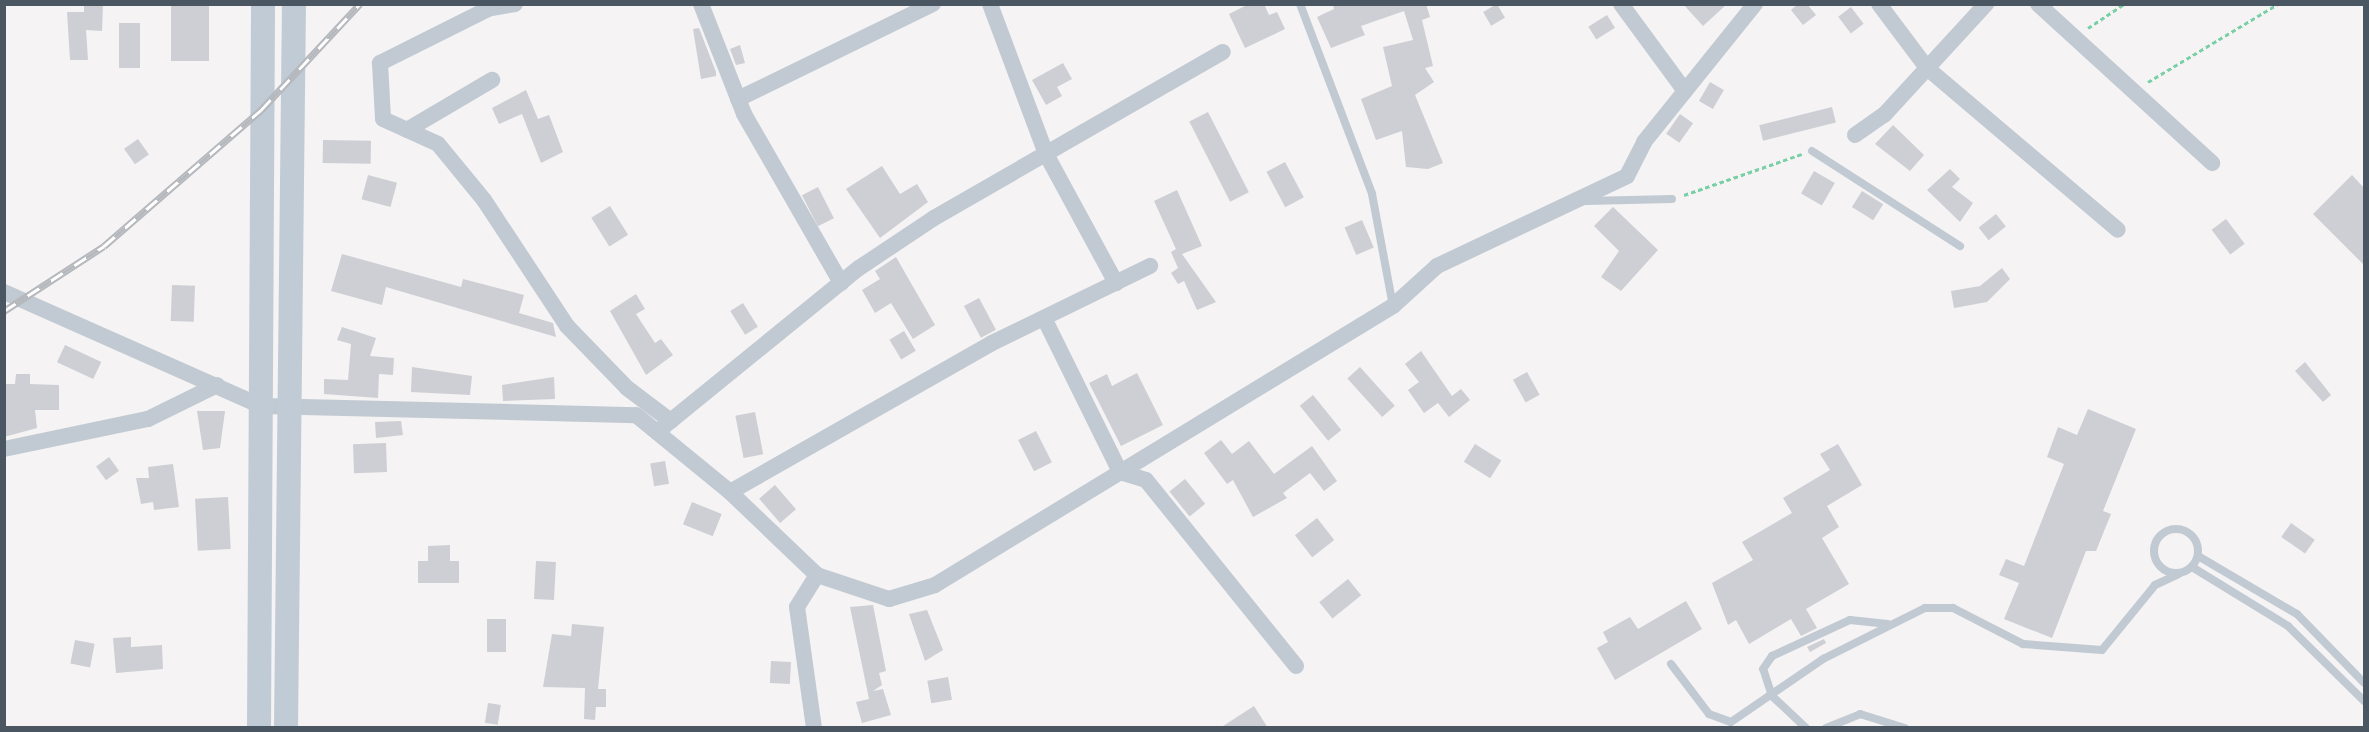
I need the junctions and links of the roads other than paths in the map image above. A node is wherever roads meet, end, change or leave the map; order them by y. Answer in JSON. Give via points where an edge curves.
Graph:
{"nodes":[{"id":1,"x":262,"y":4,"type":"edge"},
{"id":2,"x":294,"y":4,"type":"edge"},
{"id":3,"x":515,"y":4,"type":"edge"},
{"id":4,"x":701,"y":4,"type":"edge"},
{"id":5,"x":933,"y":4,"type":"edge"},
{"id":6,"x":990,"y":4,"type":"edge"},
{"id":7,"x":1300,"y":4,"type":"edge"},
{"id":8,"x":1621,"y":4,"type":"edge"},
{"id":9,"x":1755,"y":4,"type":"edge"},
{"id":10,"x":1879,"y":4,"type":"edge"},
{"id":11,"x":1986,"y":4,"type":"edge"},
{"id":12,"x":2038,"y":4,"type":"edge"},
{"id":13,"x":1223,"y":51,"type":"dead end"},
{"id":14,"x":1927,"y":68,"type":"junction"},
{"id":15,"x":492,"y":80,"type":"dead end"},
{"id":16,"x":1685,"y":91,"type":"junction"},
{"id":17,"x":738,"y":99,"type":"junction"},
{"id":18,"x":407,"y":130,"type":"junction"},
{"id":19,"x":1855,"y":135,"type":"dead end"},
{"id":20,"x":1812,"y":151,"type":"road end"},
{"id":21,"x":1046,"y":154,"type":"junction"},
{"id":22,"x":2212,"y":163,"type":"dead end"},
{"id":23,"x":1672,"y":199,"type":"road end"},
{"id":24,"x":1579,"y":201,"type":"junction"},
{"id":25,"x":2118,"y":230,"type":"dead end"},
{"id":26,"x":1960,"y":246,"type":"dead end"},
{"id":27,"x":1150,"y":267,"type":"dead end"},
{"id":28,"x":841,"y":283,"type":"junction"},
{"id":29,"x":1116,"y":283,"type":"junction"},
{"id":30,"x":4,"y":292,"type":"edge"},
{"id":31,"x":1393,"y":306,"type":"junction"},
{"id":32,"x":1044,"y":318,"type":"junction"},
{"id":33,"x":217,"y":385,"type":"junction"},
{"id":34,"x":261,"y":406,"type":"junction"},
{"id":35,"x":290,"y":406,"type":"junction"},
{"id":36,"x":671,"y":421,"type":"junction"},
{"id":37,"x":657,"y":432,"type":"junction"},
{"id":38,"x":4,"y":448,"type":"edge"},
{"id":39,"x":1120,"y":472,"type":"junction"},
{"id":40,"x":730,"y":492,"type":"junction"},
{"id":41,"x":2198,"y":556,"type":"junction"},
{"id":42,"x":2192,"y":567,"type":"junction"},
{"id":43,"x":2179,"y":574,"type":"junction"},
{"id":44,"x":817,"y":575,"type":"junction"},
{"id":45,"x":1888,"y":624,"type":"junction"},
{"id":46,"x":1671,"y":664,"type":"dead end"},
{"id":47,"x":1296,"y":666,"type":"dead end"},
{"id":48,"x":2364,"y":683,"type":"edge"},
{"id":49,"x":1772,"y":696,"type":"junction"},
{"id":50,"x":2364,"y":701,"type":"edge"},
{"id":51,"x":259,"y":728,"type":"edge"},
{"id":52,"x":286,"y":728,"type":"edge"},
{"id":53,"x":814,"y":728,"type":"edge"},
{"id":54,"x":1806,"y":728,"type":"edge"},
{"id":55,"x":1826,"y":728,"type":"edge"},
{"id":56,"x":1905,"y":728,"type":"edge"}],
"edges":[{"from":1,"to":34,"type":"main road"},
{"from":2,"to":35,"type":"main road"},
{"from":3,"to":18,"type":"street","via":[[488,9],[380,63],[382,119]]},
{"from":4,"to":17,"type":"street"},
{"from":5,"to":17,"type":"street"},
{"from":6,"to":21,"type":"street"},
{"from":7,"to":31,"type":"lane","via":[[1372,194]]},
{"from":8,"to":16,"type":"street"},
{"from":9,"to":16,"type":"street"},
{"from":10,"to":14,"type":"street"},
{"from":11,"to":14,"type":"street"},
{"from":12,"to":22,"type":"street"},
{"from":13,"to":21,"type":"street"},
{"from":14,"to":19,"type":"street","via":[[1884,115]]},
{"from":14,"to":25,"type":"street"},
{"from":15,"to":18,"type":"street"},
{"from":16,"to":24,"type":"street","via":[[1644,142],[1627,176]]},
{"from":17,"to":28,"type":"street"},
{"from":18,"to":36,"type":"street","via":[[438,144],[484,200],[567,326],[627,388]]},
{"from":20,"to":26,"type":"lane"},
{"from":21,"to":28,"type":"street","via":[[934,218]]},
{"from":21,"to":29,"type":"street"},
{"from":23,"to":24,"type":"lane"},
{"from":24,"to":31,"type":"street","via":[[1437,266]]},
{"from":27,"to":29,"type":"street"},
{"from":28,"to":36,"type":"street"},
{"from":29,"to":32,"type":"street"},
{"from":30,"to":33,"type":"street"},
{"from":31,"to":39,"type":"street"},
{"from":32,"to":39,"type":"street"},
{"from":32,"to":40,"type":"street"},
{"from":33,"to":34,"type":"street"},
{"from":33,"to":38,"type":"street","via":[[148,419]]},
{"from":34,"to":35,"type":"street"},
{"from":34,"to":51,"type":"main road"},
{"from":35,"to":37,"type":"street","via":[[636,415]]},
{"from":35,"to":52,"type":"main road"},
{"from":36,"to":37,"type":"street"},
{"from":37,"to":40,"type":"street"},
{"from":39,"to":44,"type":"street","via":[[935,585],[889,599]]},
{"from":39,"to":47,"type":"street","via":[[1146,480]]},
{"from":40,"to":44,"type":"street"},
{"from":41,"to":42,"type":"lane"},
{"from":41,"to":43,"type":"lane","via":[[2197,542],[2187,532],[2172,529],[2159,537],[2155,558],[2164,570]]},
{"from":41,"to":48,"type":"lane","via":[[2297,614]]},
{"from":42,"to":43,"type":"lane"},
{"from":42,"to":50,"type":"lane","via":[[2288,626]]},
{"from":43,"to":45,"type":"lane","via":[[2155,585],[2102,650],[2023,644],[1953,608],[1925,608]]},
{"from":44,"to":53,"type":"street","via":[[797,607]]},
{"from":45,"to":49,"type":"lane"},
{"from":45,"to":49,"type":"lane","via":[[1850,620],[1772,656],[1762,669]]},
{"from":46,"to":49,"type":"lane","via":[[1709,714],[1731,722]]},
{"from":49,"to":54,"type":"lane"},
{"from":55,"to":56,"type":"lane","via":[[1860,714]]}]}
